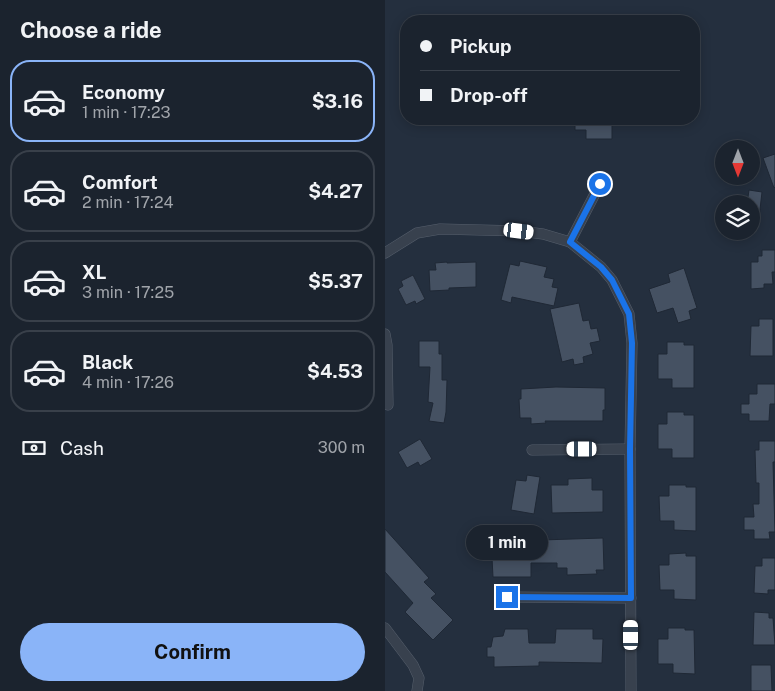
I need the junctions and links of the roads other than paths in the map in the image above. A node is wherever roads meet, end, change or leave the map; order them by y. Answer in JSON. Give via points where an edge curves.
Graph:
{"nodes":[{"id":1,"x":600,"y":184,"type":"dead end"},
{"id":2,"x":570,"y":242,"type":"junction"},
{"id":3,"x":385,"y":254,"type":"edge"},
{"id":4,"x":385,"y":334,"type":"edge"},
{"id":5,"x":387,"y":405,"type":"dead end"},
{"id":6,"x":630,"y":449,"type":"junction"},
{"id":7,"x":532,"y":450,"type":"dead end"},
{"id":8,"x":507,"y":597,"type":"dead end"},
{"id":9,"x":631,"y":598,"type":"junction"},
{"id":10,"x":385,"y":628,"type":"edge"},
{"id":11,"x":417,"y":691,"type":"edge"},
{"id":12,"x":631,"y":691,"type":"edge"}],
"edges":[{"from":1,"to":2,"type":"street"},
{"from":2,"to":3,"type":"street","via":[[543,234],[440,229],[417,233]]},
{"from":2,"to":6,"type":"street","via":[[612,280],[629,314],[632,343]]},
{"from":4,"to":5,"type":"street"},
{"from":6,"to":7,"type":"street"},
{"from":6,"to":9,"type":"street"},
{"from":8,"to":9,"type":"street"},
{"from":9,"to":12,"type":"street"},
{"from":10,"to":11,"type":"street","via":[[413,666],[419,678]]}]}
